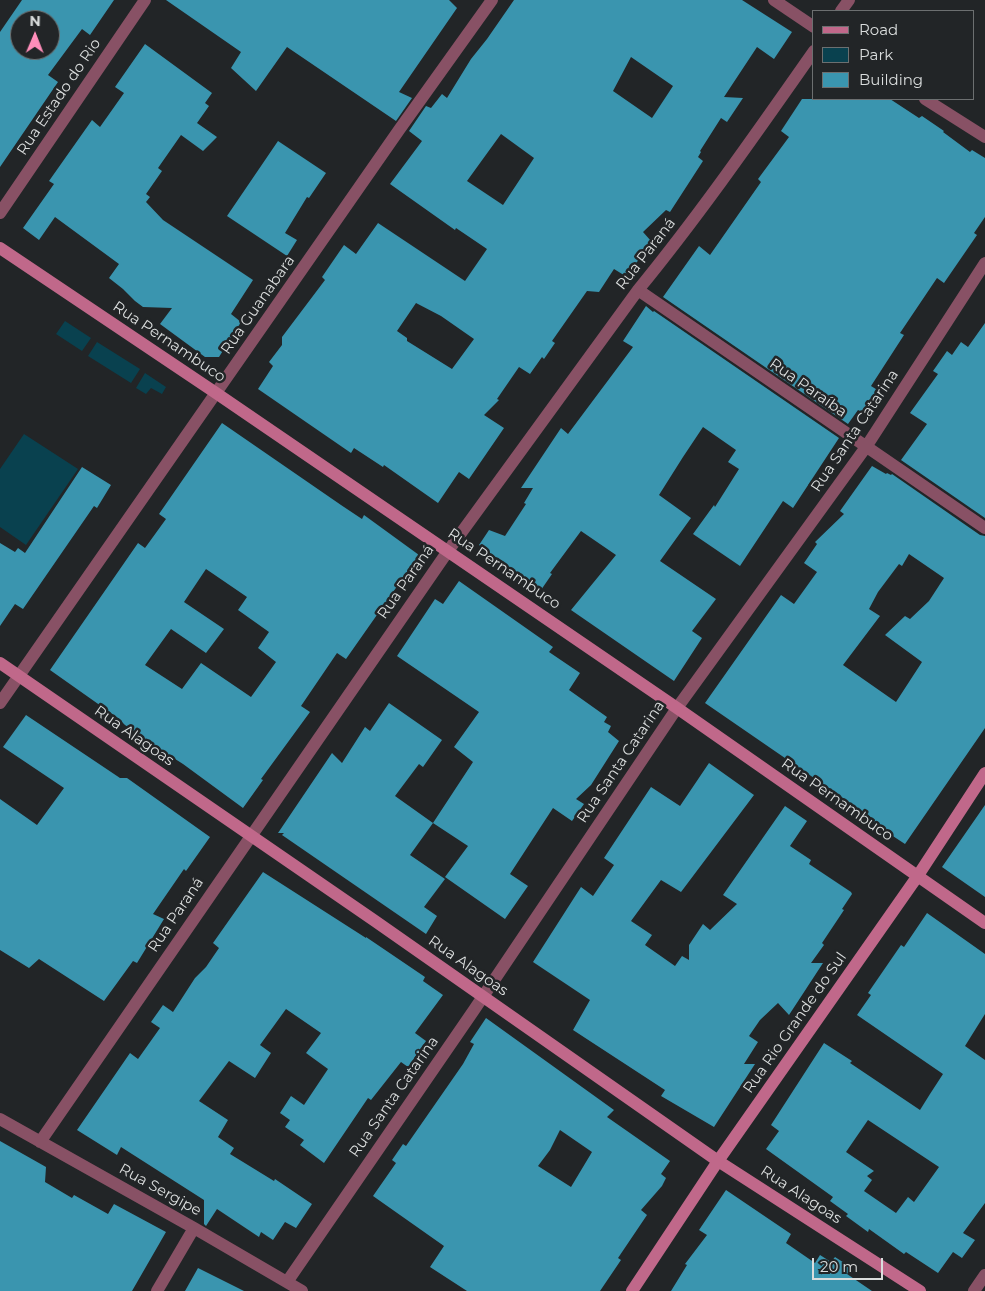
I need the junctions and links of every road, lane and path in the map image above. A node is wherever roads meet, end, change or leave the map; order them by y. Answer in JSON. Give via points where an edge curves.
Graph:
{"nodes":[{"id":1,"x":145,"y":0,"type":"edge"},
{"id":2,"x":492,"y":0,"type":"edge"},
{"id":3,"x":774,"y":0,"type":"edge"},
{"id":4,"x":812,"y":26,"type":"edge"},
{"id":5,"x":812,"y":54,"type":"edge"},
{"id":6,"x":927,"y":100,"type":"edge"},
{"id":7,"x":985,"y":137,"type":"edge"},
{"id":8,"x":0,"y":213,"type":"edge"},
{"id":9,"x":0,"y":248,"type":"edge"},
{"id":10,"x":985,"y":263,"type":"edge"},
{"id":11,"x":638,"y":290,"type":"junction"},
{"id":12,"x":216,"y":393,"type":"junction"},
{"id":13,"x":866,"y":447,"type":"junction"},
{"id":14,"x":985,"y":528,"type":"edge"},
{"id":15,"x":448,"y":551,"type":"junction"},
{"id":16,"x":0,"y":663,"type":"edge"},
{"id":17,"x":19,"y":676,"type":"junction"},
{"id":18,"x":0,"y":704,"type":"edge"},
{"id":19,"x":677,"y":708,"type":"junction"},
{"id":20,"x":985,"y":773,"type":"edge"},
{"id":21,"x":250,"y":836,"type":"junction"},
{"id":22,"x":917,"y":877,"type":"junction"},
{"id":23,"x":985,"y":923,"type":"edge"},
{"id":24,"x":482,"y":996,"type":"junction"},
{"id":25,"x":0,"y":1119,"type":"edge"},
{"id":26,"x":40,"y":1142,"type":"junction"},
{"id":27,"x":718,"y":1161,"type":"junction"},
{"id":28,"x":194,"y":1228,"type":"junction"},
{"id":29,"x":985,"y":1276,"type":"edge"},
{"id":30,"x":287,"y":1282,"type":"junction"},
{"id":31,"x":157,"y":1291,"type":"edge"},
{"id":32,"x":302,"y":1291,"type":"edge"},
{"id":33,"x":632,"y":1291,"type":"edge"},
{"id":34,"x":920,"y":1291,"type":"edge"},
{"id":35,"x":974,"y":1291,"type":"edge"}],
"edges":[{"from":1,"to":8,"type":"street","name":"Rua Estado do Rio"},
{"from":2,"to":12,"type":"street","name":"Rua Guanabara"},
{"from":3,"to":4,"type":"street"},
{"from":5,"to":11,"type":"street","name":"Rua Paraná","via":[[694,220]]},
{"from":6,"to":7,"type":"street"},
{"from":9,"to":12,"type":"street","name":"Rua Pernambuco"},
{"from":10,"to":13,"type":"street","name":"Rua Santa Catarina"},
{"from":11,"to":13,"type":"street","name":"Rua Paraíba"},
{"from":11,"to":15,"type":"street","name":"Rua Paraná"},
{"from":12,"to":15,"type":"street","name":"Rua Pernambuco"},
{"from":12,"to":17,"type":"street","name":"Rua Guanabara"},
{"from":13,"to":14,"type":"street","name":"Rua Paraíba"},
{"from":13,"to":19,"type":"street","name":"Rua Santa Catarina"},
{"from":15,"to":19,"type":"street","name":"Rua Pernambuco"},
{"from":15,"to":21,"type":"street","name":"Rua Paraná"},
{"from":16,"to":17,"type":"street","name":"Rua Alagoas"},
{"from":17,"to":18,"type":"street","name":"Rua Guanabara"},
{"from":17,"to":21,"type":"street","name":"Rua Alagoas"},
{"from":19,"to":22,"type":"street","name":"Rua Pernambuco"},
{"from":19,"to":24,"type":"street","name":"Rua Santa Catarina"},
{"from":20,"to":22,"type":"street","name":"Rua Rio Grande do Sul"},
{"from":21,"to":24,"type":"street","name":"Rua Alagoas"},
{"from":21,"to":26,"type":"street","name":"Rua Paraná"},
{"from":22,"to":23,"type":"street","name":"Rua Pernambuco"},
{"from":22,"to":27,"type":"street","name":"Rua Rio Grande do Sul"},
{"from":24,"to":27,"type":"street","name":"Rua Alagoas"},
{"from":24,"to":30,"type":"street","name":"Rua Santa Catarina"},
{"from":25,"to":26,"type":"street","name":"Rua Sergipe"},
{"from":26,"to":28,"type":"street","name":"Rua Sergipe"},
{"from":27,"to":33,"type":"street","name":"Rua Rio Grande do Sul"},
{"from":27,"to":34,"type":"street","name":"Rua Alagoas"},
{"from":28,"to":30,"type":"street","name":"Rua Sergipe"},
{"from":28,"to":31,"type":"street"},
{"from":29,"to":35,"type":"street"},
{"from":30,"to":32,"type":"street","name":"Rua Sergipe"}]}
